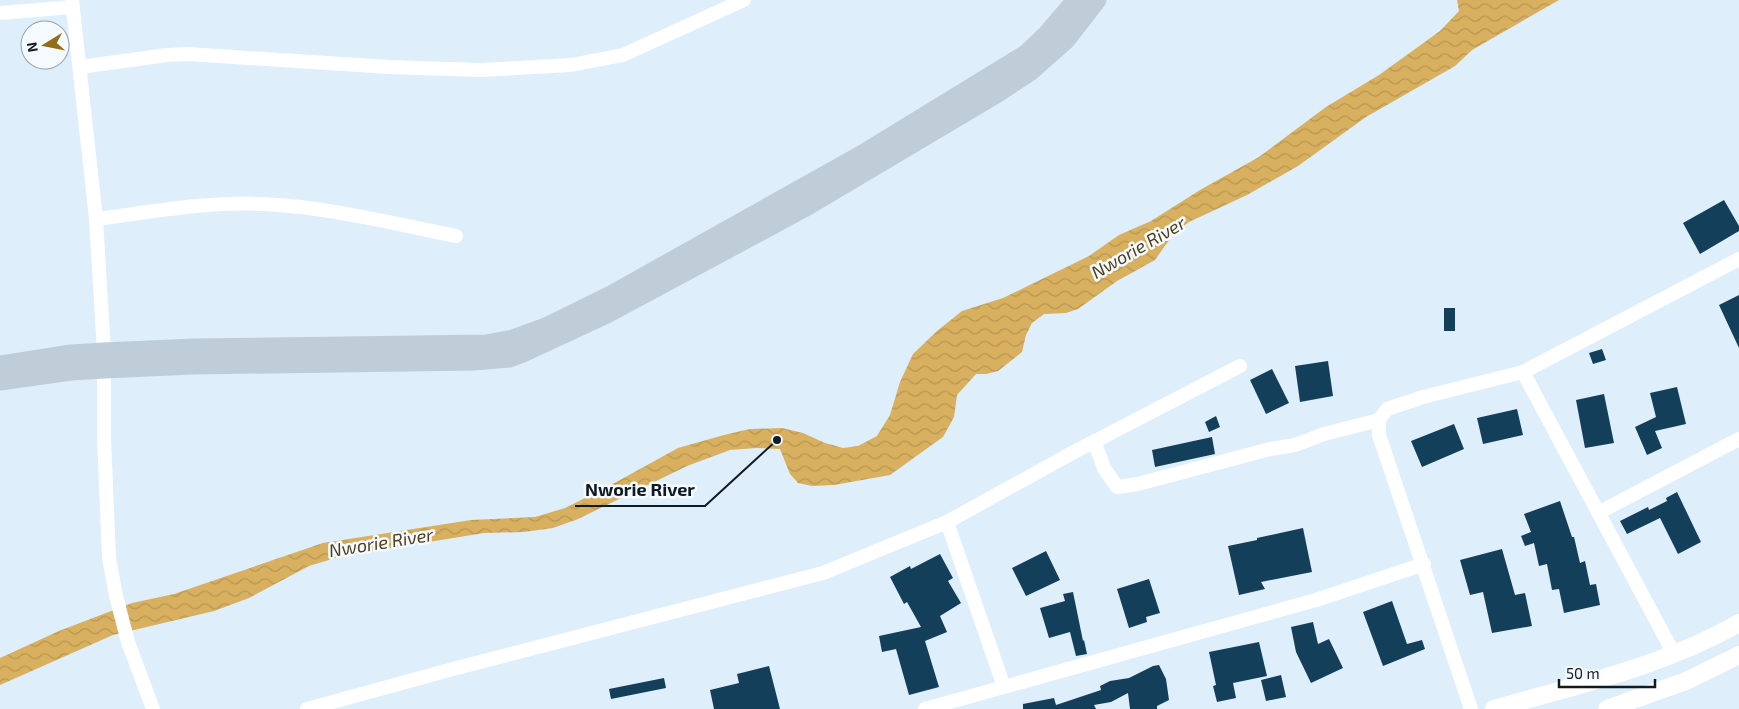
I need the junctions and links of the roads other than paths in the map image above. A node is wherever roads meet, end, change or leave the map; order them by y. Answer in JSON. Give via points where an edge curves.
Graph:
{"nodes":[{"id":1,"x":744,"y":0,"type":"edge"},
{"id":2,"x":1076,"y":0,"type":"edge"},
{"id":3,"x":1097,"y":0,"type":"edge"},
{"id":4,"x":73,"y":3,"type":"edge"},
{"id":5,"x":0,"y":13,"type":"edge"},
{"id":6,"x":80,"y":67,"type":"junction"},
{"id":7,"x":96,"y":219,"type":"junction"},
{"id":8,"x":456,"y":236,"type":"dead end"},
{"id":9,"x":1739,"y":259,"type":"edge"},
{"id":10,"x":104,"y":360,"type":"junction"},
{"id":11,"x":0,"y":365,"type":"edge"},
{"id":12,"x":1240,"y":366,"type":"dead end"},
{"id":13,"x":1523,"y":372,"type":"junction"},
{"id":14,"x":0,"y":380,"type":"edge"},
{"id":15,"x":1379,"y":420,"type":"junction"},
{"id":16,"x":1739,"y":439,"type":"edge"},
{"id":17,"x":1094,"y":442,"type":"junction"},
{"id":18,"x":1598,"y":513,"type":"junction"},
{"id":19,"x":947,"y":522,"type":"junction"},
{"id":20,"x":1424,"y":564,"type":"junction"},
{"id":21,"x":1739,"y":623,"type":"edge"},
{"id":22,"x":1674,"y":654,"type":"junction"},
{"id":23,"x":1739,"y":655,"type":"edge"},
{"id":24,"x":1004,"y":687,"type":"junction"},
{"id":25,"x":153,"y":709,"type":"edge"},
{"id":26,"x":307,"y":709,"type":"edge"},
{"id":27,"x":925,"y":709,"type":"edge"},
{"id":28,"x":1471,"y":709,"type":"edge"},
{"id":29,"x":1494,"y":709,"type":"edge"},
{"id":30,"x":1607,"y":709,"type":"edge"}],
"edges":[{"from":1,"to":6,"type":"street","via":[[623,55],[571,65],[482,70],[188,54]]},
{"from":2,"to":10,"type":"main road","via":[[1026,54],[886,140],[611,295],[514,339],[486,344],[194,348]]},
{"from":3,"to":10,"type":"main road","via":[[1066,40],[1031,71],[996,94],[804,208],[607,314],[524,353],[510,358],[474,361],[193,365]]},
{"from":4,"to":5,"type":"street"},
{"from":4,"to":6,"type":"street"},
{"from":6,"to":7,"type":"street"},
{"from":7,"to":8,"type":"street","via":[[224,204],[263,204],[310,208]]},
{"from":7,"to":10,"type":"street"},
{"from":9,"to":13,"type":"street"},
{"from":10,"to":11,"type":"main road","via":[[71,354]]},
{"from":10,"to":14,"type":"main road","via":[[71,371]]},
{"from":10,"to":25,"type":"street","via":[[109,558],[128,642]]},
{"from":12,"to":17,"type":"street"},
{"from":13,"to":15,"type":"street","via":[[1423,397],[1387,409]]},
{"from":13,"to":18,"type":"street"},
{"from":15,"to":17,"type":"street","via":[[1295,445],[1117,487],[1104,468]]},
{"from":15,"to":20,"type":"street","via":[[1379,435]]},
{"from":16,"to":18,"type":"street"},
{"from":17,"to":19,"type":"street"},
{"from":18,"to":22,"type":"street"},
{"from":19,"to":24,"type":"street"},
{"from":19,"to":26,"type":"street","via":[[823,572]]},
{"from":20,"to":24,"type":"street","via":[[1316,600]]},
{"from":20,"to":28,"type":"street"},
{"from":21,"to":22,"type":"street"},
{"from":22,"to":29,"type":"street"},
{"from":23,"to":30,"type":"street","via":[[1686,681]]},
{"from":24,"to":27,"type":"street"}]}
